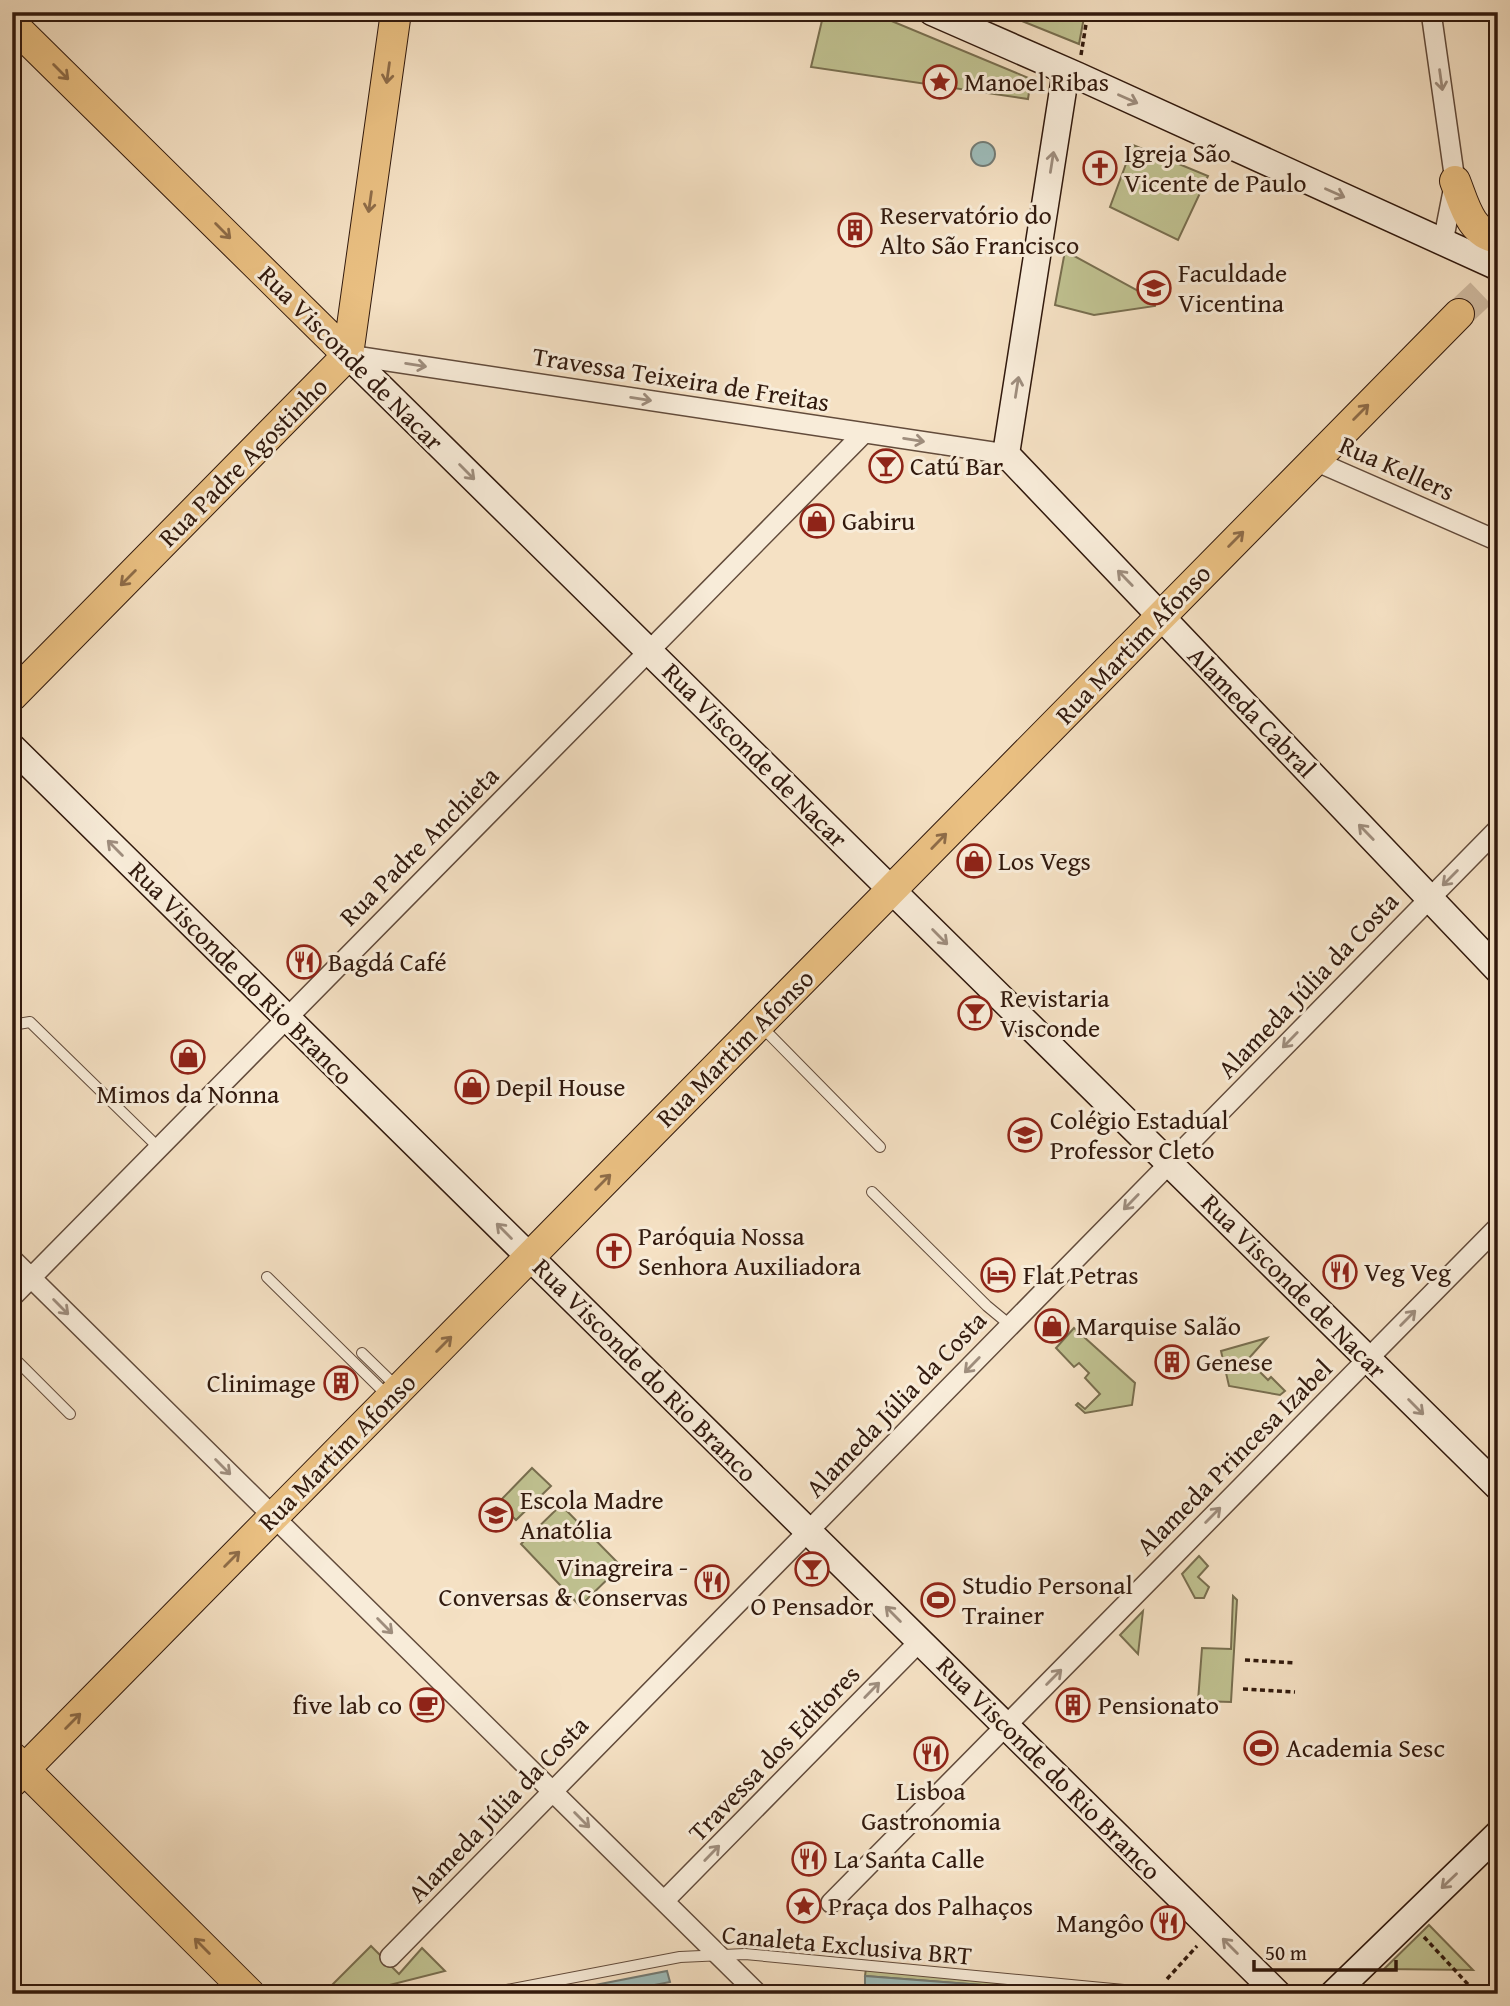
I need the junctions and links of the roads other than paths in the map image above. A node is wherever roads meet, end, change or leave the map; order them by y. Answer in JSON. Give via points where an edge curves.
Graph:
{"nodes":[{"id":1,"x":396,"y":12,"type":"edge"},
{"id":2,"x":932,"y":12,"type":"edge"},
{"id":3,"x":1431,"y":12,"type":"edge"},
{"id":4,"x":12,"y":24,"type":"edge"},
{"id":5,"x":1072,"y":73,"type":"junction"},
{"id":6,"x":1455,"y":181,"type":"junction"},
{"id":7,"x":1498,"y":238,"type":"edge"},
{"id":8,"x":1443,"y":242,"type":"junction"},
{"id":9,"x":1498,"y":267,"type":"edge"},
{"id":10,"x":1459,"y":314,"type":"tunnel mouth"},
{"id":11,"x":348,"y":355,"type":"junction"},
{"id":12,"x":864,"y":433,"type":"junction"},
{"id":13,"x":1006,"y":454,"type":"junction"},
{"id":14,"x":1313,"y":460,"type":"junction"},
{"id":15,"x":1498,"y":541,"type":"edge"},
{"id":16,"x":1160,"y":616,"type":"junction"},
{"id":17,"x":649,"y":651,"type":"junction"},
{"id":18,"x":12,"y":695,"type":"edge"},
{"id":19,"x":12,"y":747,"type":"edge"},
{"id":20,"x":1498,"y":829,"type":"edge"},
{"id":21,"x":891,"y":890,"type":"junction"},
{"id":22,"x":1429,"y":898,"type":"junction"},
{"id":23,"x":1498,"y":970,"type":"edge"},
{"id":24,"x":287,"y":1018,"type":"junction"},
{"id":25,"x":759,"y":1024,"type":"junction"},
{"id":26,"x":12,"y":1029,"type":"edge"},
{"id":27,"x":880,"y":1147,"type":"dead end"},
{"id":28,"x":159,"y":1148,"type":"junction"},
{"id":29,"x":1169,"y":1164,"type":"junction"},
{"id":30,"x":872,"y":1192,"type":"dead end"},
{"id":31,"x":1498,"y":1227,"type":"edge"},
{"id":32,"x":530,"y":1257,"type":"junction"},
{"id":33,"x":12,"y":1259,"type":"edge"},
{"id":34,"x":267,"y":1277,"type":"dead end"},
{"id":35,"x":31,"y":1278,"type":"junction"},
{"id":36,"x":12,"y":1297,"type":"edge"},
{"id":37,"x":1010,"y":1325,"type":"junction"},
{"id":38,"x":362,"y":1353,"type":"dead end"},
{"id":39,"x":12,"y":1356,"type":"edge"},
{"id":40,"x":1367,"y":1359,"type":"junction"},
{"id":41,"x":395,"y":1394,"type":"junction"},
{"id":42,"x":70,"y":1414,"type":"dead end"},
{"id":43,"x":1498,"y":1487,"type":"edge"},
{"id":44,"x":274,"y":1517,"type":"junction"},
{"id":45,"x":808,"y":1531,"type":"junction"},
{"id":46,"x":920,"y":1641,"type":"junction"},
{"id":47,"x":1006,"y":1726,"type":"junction"},
{"id":48,"x":16,"y":1770,"type":"edge"},
{"id":49,"x":553,"y":1791,"type":"junction"},
{"id":50,"x":1498,"y":1834,"type":"edge"},
{"id":51,"x":664,"y":1901,"type":"junction"},
{"id":52,"x":831,"y":1903,"type":"dead end"},
{"id":53,"x":719,"y":1955,"type":"junction"},
{"id":54,"x":390,"y":1957,"type":"dead end"},
{"id":55,"x":1160,"y":1993,"type":"edge"},
{"id":56,"x":250,"y":1994,"type":"edge"},
{"id":57,"x":486,"y":1994,"type":"edge"},
{"id":58,"x":758,"y":1994,"type":"edge"},
{"id":59,"x":1278,"y":1994,"type":"edge"},
{"id":60,"x":1333,"y":1994,"type":"edge"}],
"edges":[{"from":1,"to":11,"type":"main road","name":"Rua Padre Agostinho","one_way":true},
{"from":2,"to":5,"type":"street"},
{"from":3,"to":6,"type":"street","one_way":true},
{"from":4,"to":11,"type":"main road","name":"Rua Visconde de Nacar","one_way":true},
{"from":5,"to":8,"type":"street","one_way":true},
{"from":13,"to":5,"type":"street","one_way":true},
{"from":6,"to":7,"type":"main road","via":[[1477,229]]},
{"from":6,"to":8,"type":"street"},
{"from":8,"to":9,"type":"street"},
{"from":14,"to":10,"type":"main road","name":"Rua Martim Afonso","one_way":true},
{"from":11,"to":12,"type":"street","name":"Travessa Teixeira de Freitas","one_way":true},
{"from":11,"to":17,"type":"street","name":"Rua Visconde de Nacar","one_way":true},
{"from":11,"to":18,"type":"main road","name":"Rua Padre Agostinho","one_way":true},
{"from":12,"to":13,"type":"street","name":"Travessa Teixeira de Freitas","one_way":true},
{"from":12,"to":17,"type":"street","name":"Rua Padre Anchieta"},
{"from":16,"to":13,"type":"street","name":"Alameda Cabral","one_way":true},
{"from":14,"to":15,"type":"street","name":"Rua Kellers"},
{"from":16,"to":14,"type":"main road","name":"Rua Martim Afonso","one_way":true},
{"from":21,"to":16,"type":"main road","name":"Rua Martim Afonso","one_way":true},
{"from":22,"to":16,"type":"street","name":"Alameda Cabral","one_way":true},
{"from":17,"to":21,"type":"street","name":"Rua Visconde de Nacar"},
{"from":17,"to":24,"type":"street","name":"Rua Padre Anchieta"},
{"from":24,"to":19,"type":"street","name":"Rua Visconde do Rio Branco","one_way":true},
{"from":20,"to":22,"type":"street","name":"Alameda Júlia da Costa","one_way":true},
{"from":21,"to":25,"type":"main road","name":"Rua Martim Afonso"},
{"from":21,"to":29,"type":"street","name":"Rua Visconde de Nacar","one_way":true},
{"from":22,"to":23,"type":"street","name":"Alameda Cabral"},
{"from":22,"to":29,"type":"street","name":"Alameda Júlia da Costa","one_way":true},
{"from":24,"to":28,"type":"street","name":"Rua Padre Anchieta"},
{"from":32,"to":24,"type":"street","name":"Rua Visconde do Rio Branco","one_way":true},
{"from":25,"to":27,"type":"lane"},
{"from":32,"to":25,"type":"main road","name":"Rua Martim Afonso","one_way":true},
{"from":26,"to":28,"type":"lane","via":[[30,1022]]},
{"from":28,"to":35,"type":"street","name":"Rua Padre Anchieta"},
{"from":29,"to":37,"type":"street","name":"Alameda Júlia da Costa","one_way":true},
{"from":29,"to":40,"type":"street","name":"Rua Visconde de Nacar"},
{"from":30,"to":37,"type":"lane"},
{"from":40,"to":31,"type":"street","name":"Alameda Princesa Izabel","one_way":true},
{"from":41,"to":32,"type":"main road","name":"Rua Martim Afonso","one_way":true},
{"from":32,"to":45,"type":"street","name":"Rua Visconde do Rio Branco"},
{"from":33,"to":35,"type":"street"},
{"from":34,"to":41,"type":"lane"},
{"from":35,"to":36,"type":"street","name":"Rua Padre Anchieta"},
{"from":35,"to":44,"type":"street","one_way":true},
{"from":37,"to":45,"type":"street","name":"Alameda Júlia da Costa","one_way":true},
{"from":38,"to":41,"type":"lane"},
{"from":39,"to":42,"type":"lane"},
{"from":40,"to":43,"type":"street","name":"Rua Visconde de Nacar","one_way":true},
{"from":47,"to":40,"type":"street","name":"Alameda Princesa Izabel","one_way":true},
{"from":41,"to":44,"type":"main road","name":"Rua Martim Afonso"},
{"from":48,"to":44,"type":"main road","name":"Rua Martim Afonso","one_way":true},
{"from":44,"to":49,"type":"street","one_way":true},
{"from":46,"to":45,"type":"street","name":"Rua Visconde do Rio Branco","one_way":true},
{"from":45,"to":49,"type":"street","name":"Alameda Júlia da Costa"},
{"from":46,"to":47,"type":"street","name":"Rua Visconde do Rio Branco"},
{"from":51,"to":46,"type":"street","name":"Travessa dos Editores","one_way":true},
{"from":47,"to":52,"type":"street","name":"Alameda Princesa Izabel"},
{"from":59,"to":47,"type":"street","name":"Rua Visconde do Rio Branco","one_way":true},
{"from":56,"to":48,"type":"main road","one_way":true},
{"from":49,"to":51,"type":"street","one_way":true},
{"from":49,"to":54,"type":"street","name":"Alameda Júlia da Costa"},
{"from":50,"to":60,"type":"street","one_way":true},
{"from":51,"to":53,"type":"street"},
{"from":53,"to":55,"type":"lane","name":"Canaleta Exclusiva BRT"},
{"from":53,"to":57,"type":"lane","name":"Canaleta Exclusiva BRT","via":[[680,1957]]},
{"from":53,"to":58,"type":"street"}]}
